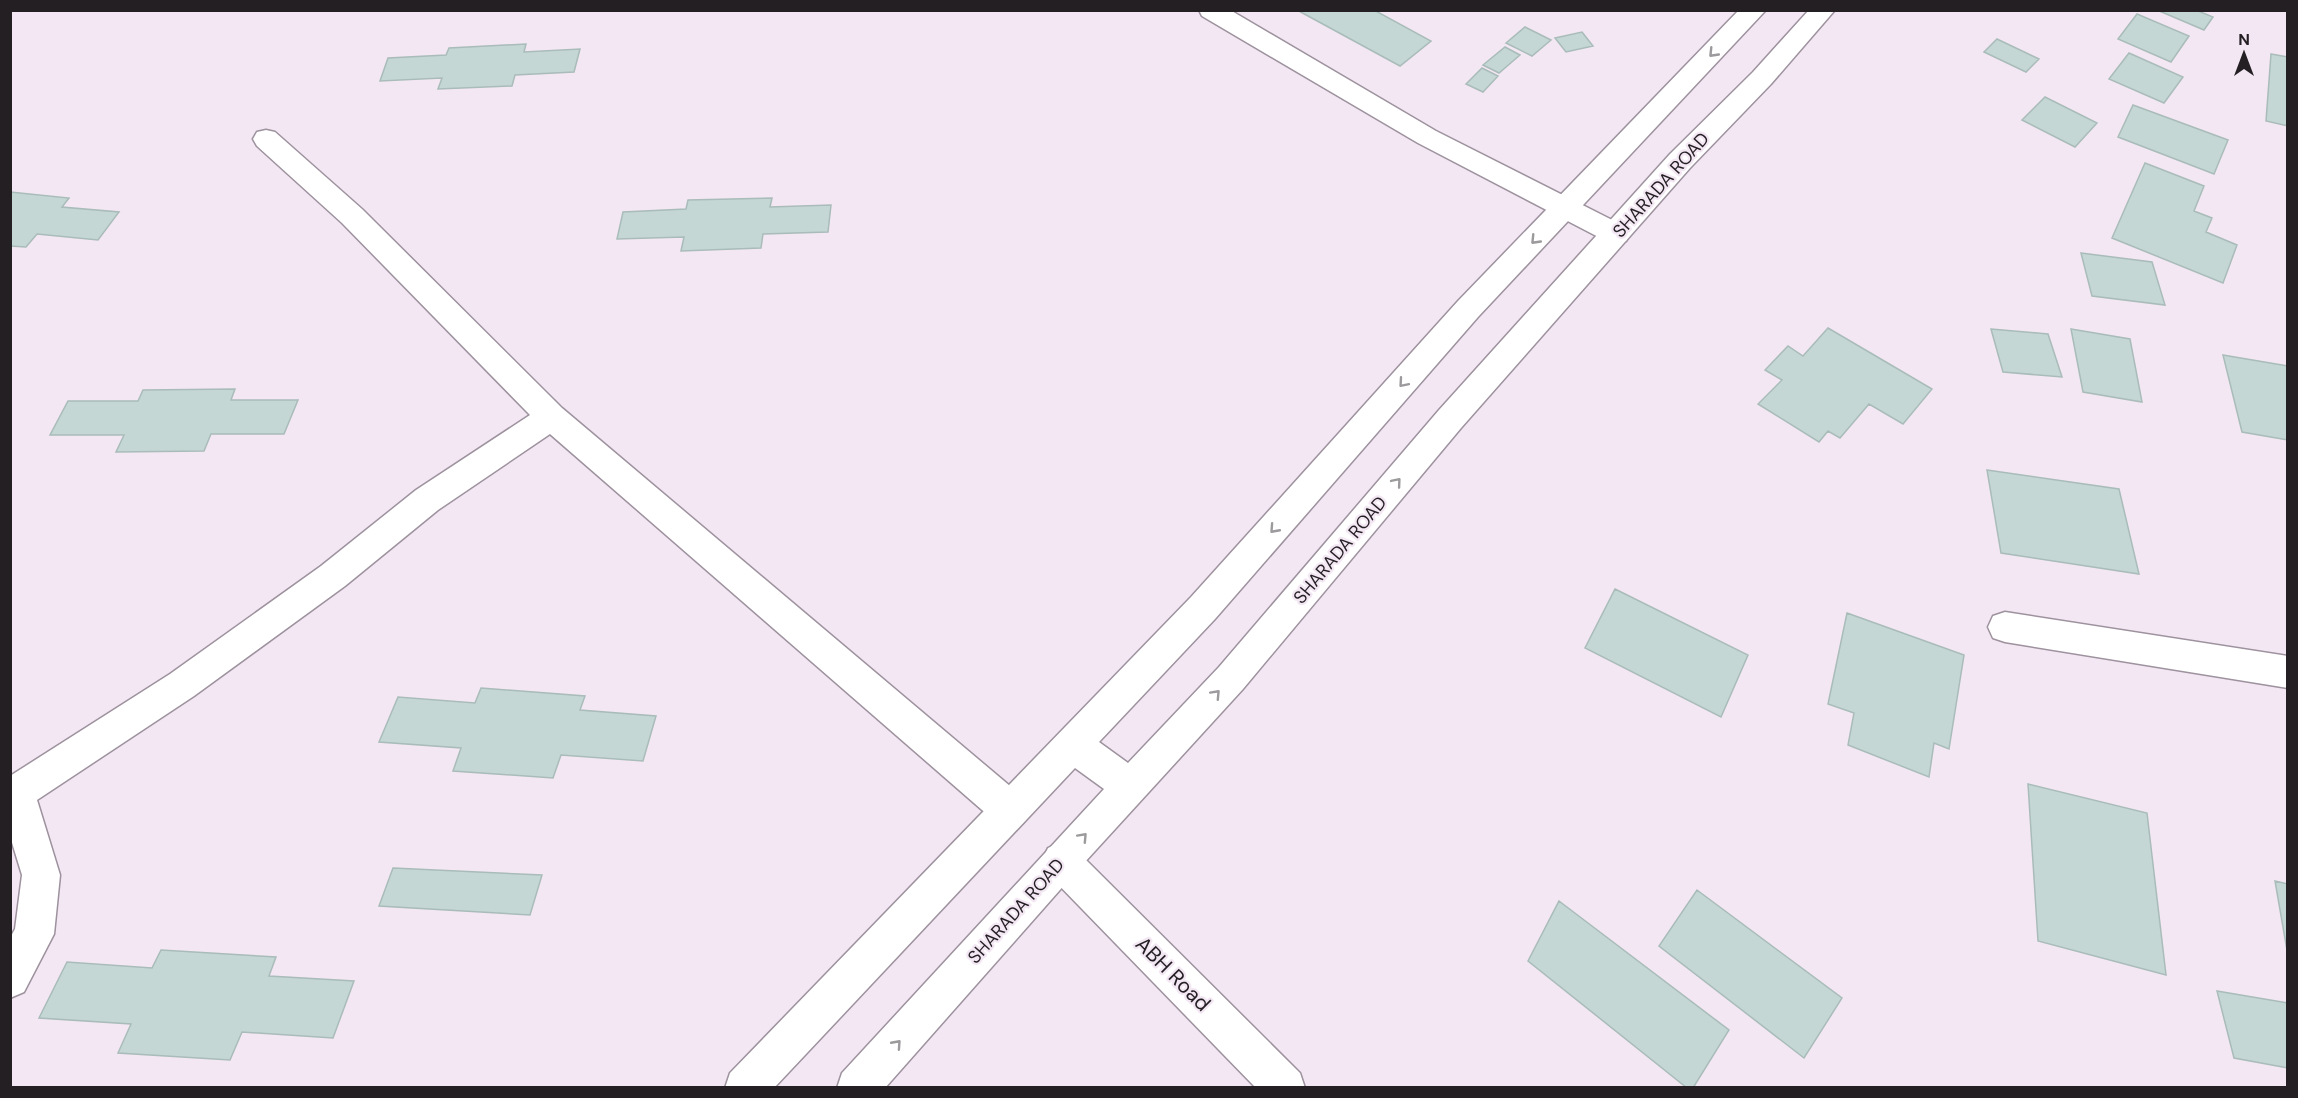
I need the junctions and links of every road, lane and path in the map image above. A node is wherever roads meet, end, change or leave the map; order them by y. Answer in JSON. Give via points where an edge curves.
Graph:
{"nodes":[{"id":1,"x":1211,"y":10,"type":"edge"},
{"id":2,"x":1754,"y":10,"type":"edge"},
{"id":3,"x":1823,"y":10,"type":"edge"},
{"id":4,"x":266,"y":139,"type":"dead end"},
{"id":5,"x":1567,"y":208,"type":"junction"},
{"id":6,"x":1616,"y":234,"type":"junction"},
{"id":7,"x":551,"y":417,"type":"junction"},
{"id":8,"x":2006,"y":627,"type":"dead end"},
{"id":9,"x":2288,"y":672,"type":"edge"},
{"id":10,"x":1073,"y":745,"type":"junction"},
{"id":11,"x":1130,"y":786,"type":"junction"},
{"id":12,"x":13,"y":794,"type":"edge"},
{"id":13,"x":1010,"y":810,"type":"junction"},
{"id":14,"x":1061,"y":861,"type":"junction"},
{"id":15,"x":10,"y":978,"type":"edge"},
{"id":16,"x":745,"y":1088,"type":"edge"},
{"id":17,"x":857,"y":1088,"type":"edge"},
{"id":18,"x":1285,"y":1088,"type":"edge"}],
"edges":[{"from":1,"to":5,"type":"main road","via":[[1426,137]]},
{"from":2,"to":5,"type":"main road","one_way":true},
{"from":3,"to":6,"type":"main road","name":"SHARADA ROAD"},
{"from":4,"to":7,"type":"main road","via":[[352,216]]},
{"from":5,"to":6,"type":"main road"},
{"from":5,"to":10,"type":"main road","one_way":true,"via":[[1468,309],[1203,608]]},
{"from":11,"to":6,"type":"main road","name":"SHARADA ROAD","one_way":true,"via":[[1231,678],[1450,419]]},
{"from":7,"to":12,"type":"main road","via":[[427,500],[333,576],[182,685]]},
{"from":7,"to":13,"type":"main road"},
{"from":8,"to":9,"type":"main road"},
{"from":10,"to":11,"type":"main road"},
{"from":10,"to":13,"type":"main road"},
{"from":14,"to":11,"type":"main road","name":"SHARADA ROAD","one_way":true},
{"from":12,"to":15,"type":"main road","via":[[40,875],[34,934]]},
{"from":13,"to":16,"type":"main road"},
{"from":17,"to":14,"type":"main road","name":"SHARADA ROAD","one_way":true},
{"from":14,"to":18,"type":"main road","name":"ABH Road"}]}
